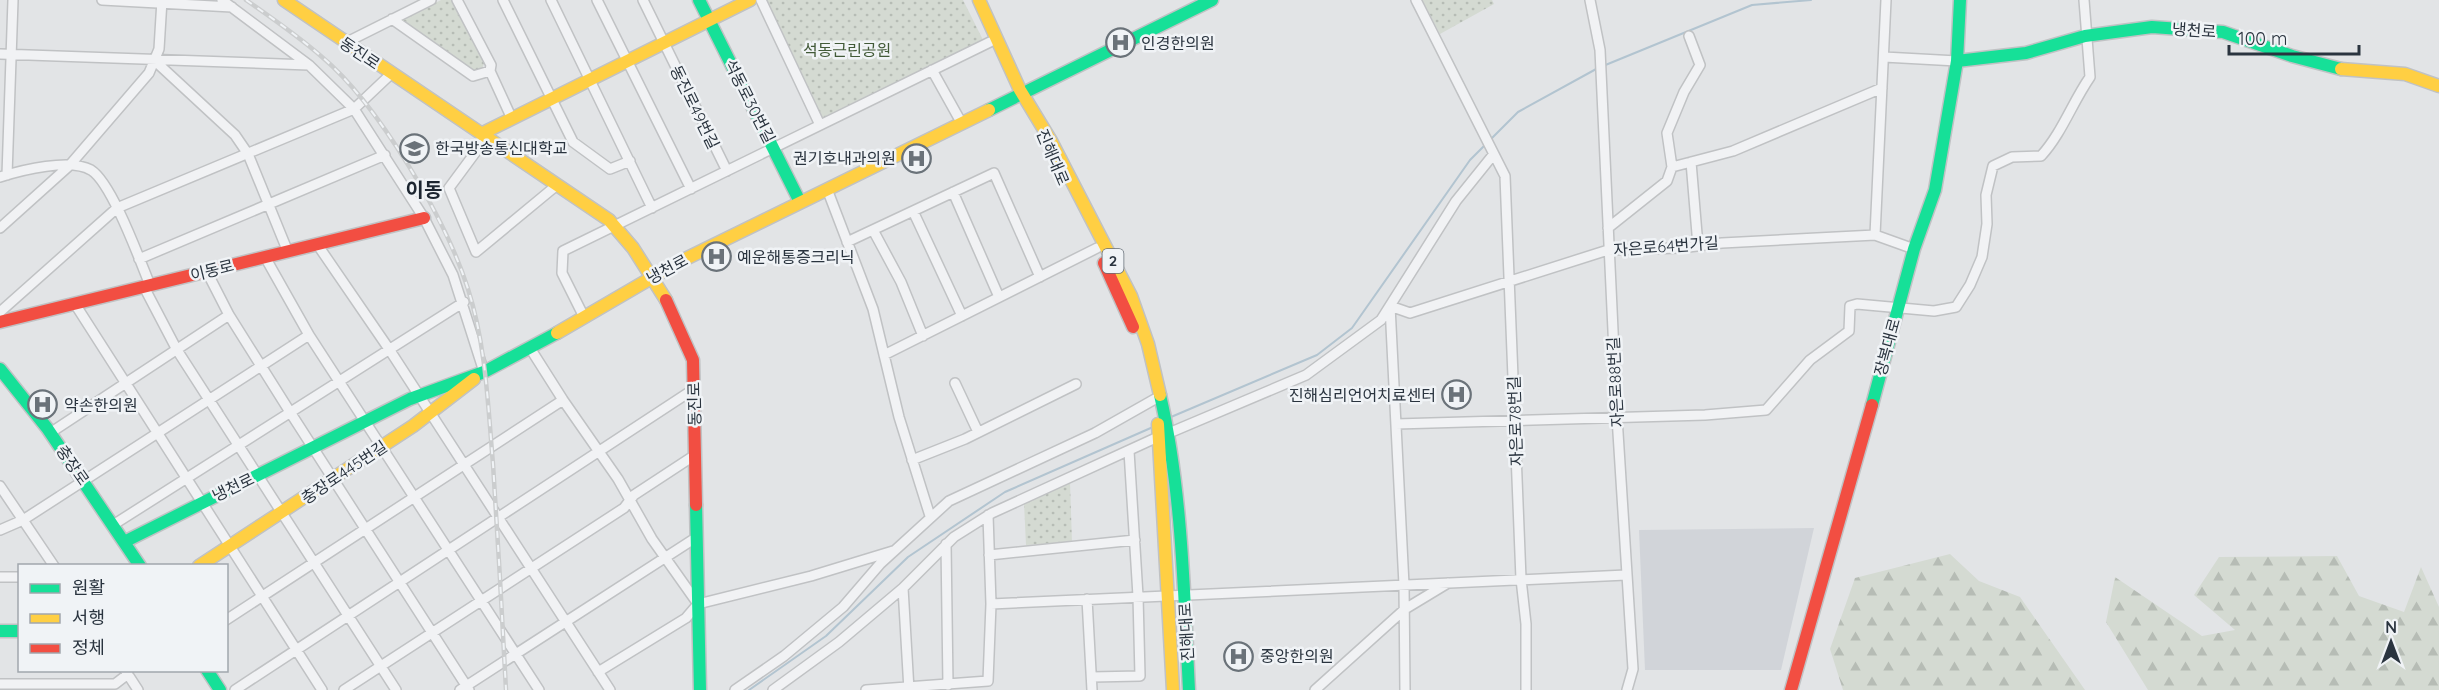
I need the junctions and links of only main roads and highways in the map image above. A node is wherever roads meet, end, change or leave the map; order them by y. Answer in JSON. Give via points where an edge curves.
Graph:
{"nodes":[{"id":1,"x":699,"y":0,"type":"edge"},
{"id":2,"x":750,"y":0,"type":"edge"},
{"id":3,"x":969,"y":0,"type":"edge"},
{"id":4,"x":979,"y":0,"type":"edge"},
{"id":5,"x":1212,"y":0,"type":"edge"},
{"id":6,"x":1960,"y":0,"type":"edge"},
{"id":7,"x":291,"y":2,"type":"edge"},
{"id":8,"x":709,"y":20,"type":"junction"},
{"id":9,"x":1957,"y":61,"type":"junction"},
{"id":10,"x":1006,"y":62,"type":"junction"},
{"id":11,"x":2439,"y":86,"type":"edge"},
{"id":12,"x":1022,"y":92,"type":"junction"},
{"id":13,"x":1038,"y":123,"type":"junction"},
{"id":14,"x":483,"y":136,"type":"junction"},
{"id":15,"x":800,"y":202,"type":"junction"},
{"id":16,"x":424,"y":218,"type":"road end"},
{"id":17,"x":652,"y":276,"type":"junction"},
{"id":18,"x":0,"y":322,"type":"edge"},
{"id":19,"x":0,"y":369,"type":"edge"},
{"id":20,"x":484,"y":372,"type":"junction"},
{"id":21,"x":1160,"y":411,"type":"junction"},
{"id":22,"x":1164,"y":433,"type":"junction"},
{"id":23,"x":124,"y":542,"type":"junction"},
{"id":24,"x":139,"y":564,"type":"edge"},
{"id":25,"x":202,"y":564,"type":"edge"},
{"id":26,"x":0,"y":631,"type":"edge"},
{"id":27,"x":18,"y":631,"type":"edge"},
{"id":28,"x":208,"y":672,"type":"edge"},
{"id":29,"x":220,"y":690,"type":"edge"},
{"id":30,"x":700,"y":690,"type":"edge"},
{"id":31,"x":1173,"y":690,"type":"edge"},
{"id":32,"x":1189,"y":690,"type":"edge"},
{"id":33,"x":1791,"y":690,"type":"edge"}],
"edges":[{"from":1,"to":8,"type":"main road","name":"석동로30번길"},
{"from":2,"to":8,"type":"main road"},
{"from":3,"to":10,"type":"main road","number":"2","via":[[990,42]]},
{"from":4,"to":10,"type":"main road","number":"2"},
{"from":5,"to":12,"type":"main road","name":"냉천로"},
{"from":6,"to":9,"type":"main road","name":"장복대로"},
{"from":7,"to":14,"type":"main road","name":"동진로"},
{"from":8,"to":14,"type":"main road"},
{"from":8,"to":15,"type":"main road","name":"석동로30번길"},
{"from":9,"to":11,"type":"main road","name":"냉천로","via":[[2026,53],[2085,36],[2152,27],[2223,32],[2349,71],[2405,74]]},
{"from":9,"to":33,"type":"main road","name":"장복대로","via":[[1935,190],[1914,249]]},
{"from":10,"to":12,"type":"main road","number":"2"},
{"from":12,"to":13,"type":"main road","number":"2"},
{"from":12,"to":15,"type":"main road","name":"냉천로"},
{"from":13,"to":21,"type":"main road","name":"진해대로","number":"2","via":[[1045,147],[1123,301]]},
{"from":13,"to":21,"type":"main road","name":"진해대로","number":"2","via":[[1131,296],[1148,344]]},
{"from":14,"to":17,"type":"main road","name":"동진로","via":[[615,226]]},
{"from":15,"to":17,"type":"main road","name":"냉천로"},
{"from":16,"to":18,"type":"main road","name":"이동로"},
{"from":17,"to":20,"type":"main road","name":"냉천로"},
{"from":17,"to":30,"type":"main road","name":"동진로","via":[[689,347],[694,389]]},
{"from":19,"to":23,"type":"main road","name":"충장로","via":[[50,433]]},
{"from":20,"to":23,"type":"main road","name":"냉천로","via":[[418,396]]},
{"from":20,"to":25,"type":"main road","name":"충장로445번길","via":[[382,447]]},
{"from":21,"to":22,"type":"main road","number":"2"},
{"from":22,"to":31,"type":"main road","name":"진해대로","number":"2"},
{"from":22,"to":32,"type":"main road","name":"진해대로","number":"2","via":[[1184,594]]},
{"from":23,"to":24,"type":"main road","name":"충장로"},
{"from":26,"to":27,"type":"main road"},
{"from":28,"to":29,"type":"main road"}]}
